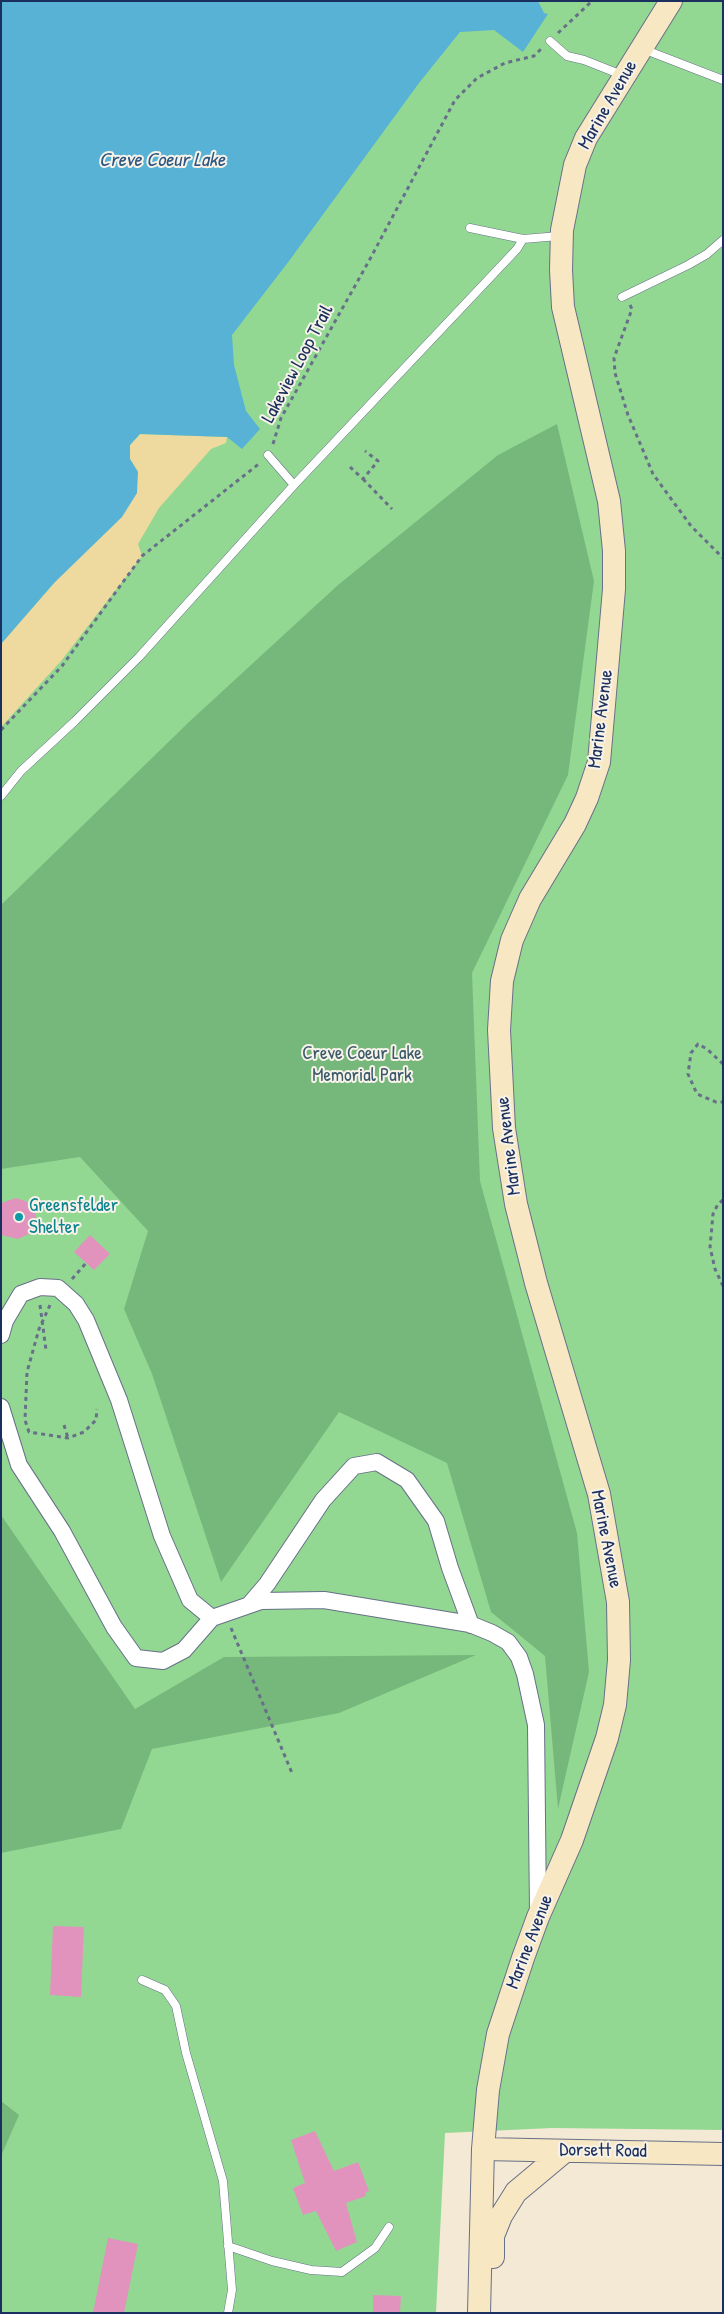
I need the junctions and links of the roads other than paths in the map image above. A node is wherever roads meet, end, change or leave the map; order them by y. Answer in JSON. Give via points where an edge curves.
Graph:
{"nodes":[{"id":1,"x":672,"y":1,"type":"edge"},
{"id":2,"x":550,"y":41,"type":"road end"},
{"id":3,"x":641,"y":49,"type":"junction"},
{"id":4,"x":624,"y":76,"type":"junction"},
{"id":5,"x":723,"y":80,"type":"edge"},
{"id":6,"x":470,"y":228,"type":"dead end"},
{"id":7,"x":562,"y":236,"type":"junction"},
{"id":8,"x":523,"y":239,"type":"junction"},
{"id":9,"x":723,"y":240,"type":"edge"},
{"id":10,"x":625,"y":296,"type":"road end"},
{"id":11,"x":268,"y":455,"type":"road end"},
{"id":12,"x":294,"y":485,"type":"junction"},
{"id":13,"x":1,"y":796,"type":"edge"},
{"id":14,"x":1,"y":1335,"type":"edge"},
{"id":15,"x":1,"y":1407,"type":"edge"},
{"id":16,"x":249,"y":1606,"type":"junction"},
{"id":17,"x":218,"y":1616,"type":"junction"},
{"id":18,"x":471,"y":1625,"type":"junction"},
{"id":19,"x":538,"y":1917,"type":"junction"},
{"id":20,"x":142,"y":1980,"type":"dead end"},
{"id":21,"x":483,"y":2149,"type":"junction"},
{"id":22,"x":565,"y":2150,"type":"junction"},
{"id":23,"x":723,"y":2154,"type":"edge"},
{"id":24,"x":389,"y":2227,"type":"dead end"},
{"id":25,"x":228,"y":2246,"type":"junction"},
{"id":26,"x":228,"y":2313,"type":"edge"},
{"id":27,"x":479,"y":2313,"type":"edge"},
{"id":28,"x":491,"y":2313,"type":"edge"}],
"edges":[{"from":1,"to":3,"type":"main road","name":"Marine Avenue"},
{"from":2,"to":4,"type":"lane","via":[[567,56]]},
{"from":3,"to":4,"type":"main road","name":"Marine Avenue"},
{"from":3,"to":5,"type":"lane"},
{"from":4,"to":7,"type":"main road","name":"Marine Avenue","via":[[586,138],[575,165]]},
{"from":6,"to":8,"type":"lane"},
{"from":7,"to":8,"type":"lane"},
{"from":7,"to":19,"type":"main road","name":"Marine Avenue","via":[[563,307],[609,501],[614,589],[598,762],[576,824],[530,899],[512,940],[502,981],[500,1040],[504,1128],[516,1204],[536,1283],[599,1494],[618,1602],[618,1660],[615,1705],[607,1738],[572,1840]]},
{"from":8,"to":12,"type":"lane"},
{"from":9,"to":10,"type":"lane","via":[[701,258]]},
{"from":11,"to":12,"type":"lane"},
{"from":12,"to":13,"type":"lane","via":[[139,657],[76,722],[21,771]]},
{"from":14,"to":17,"type":"street","via":[[5,1321],[21,1294],[40,1287],[58,1288],[76,1304],[86,1320],[119,1400],[162,1536],[190,1600]]},
{"from":15,"to":17,"type":"street","via":[[19,1465],[62,1531],[114,1627],[136,1658],[163,1661],[184,1650]]},
{"from":16,"to":17,"type":"street"},
{"from":16,"to":18,"type":"street","via":[[261,1601],[324,1600]]},
{"from":16,"to":18,"type":"street","via":[[323,1500],[354,1466],[377,1462],[407,1480],[436,1521]]},
{"from":18,"to":19,"type":"street","via":[[508,1642],[525,1674],[536,1725]]},
{"from":19,"to":21,"type":"main road","name":"Marine Avenue","via":[[498,2034],[488,2090]]},
{"from":20,"to":25,"type":"lane","via":[[166,1990],[176,2006],[186,2053],[223,2181]]},
{"from":21,"to":22,"type":"main road","name":"Dorsett Road"},
{"from":21,"to":27,"type":"main road","name":"Marine Avenue"},
{"from":22,"to":23,"type":"main road","name":"Dorsett Road"},
{"from":22,"to":28,"type":"main road","via":[[516,2192],[502,2216],[493,2236]]},
{"from":24,"to":25,"type":"lane","via":[[375,2248],[342,2272],[272,2262]]},
{"from":25,"to":26,"type":"lane","via":[[232,2290]]}]}
